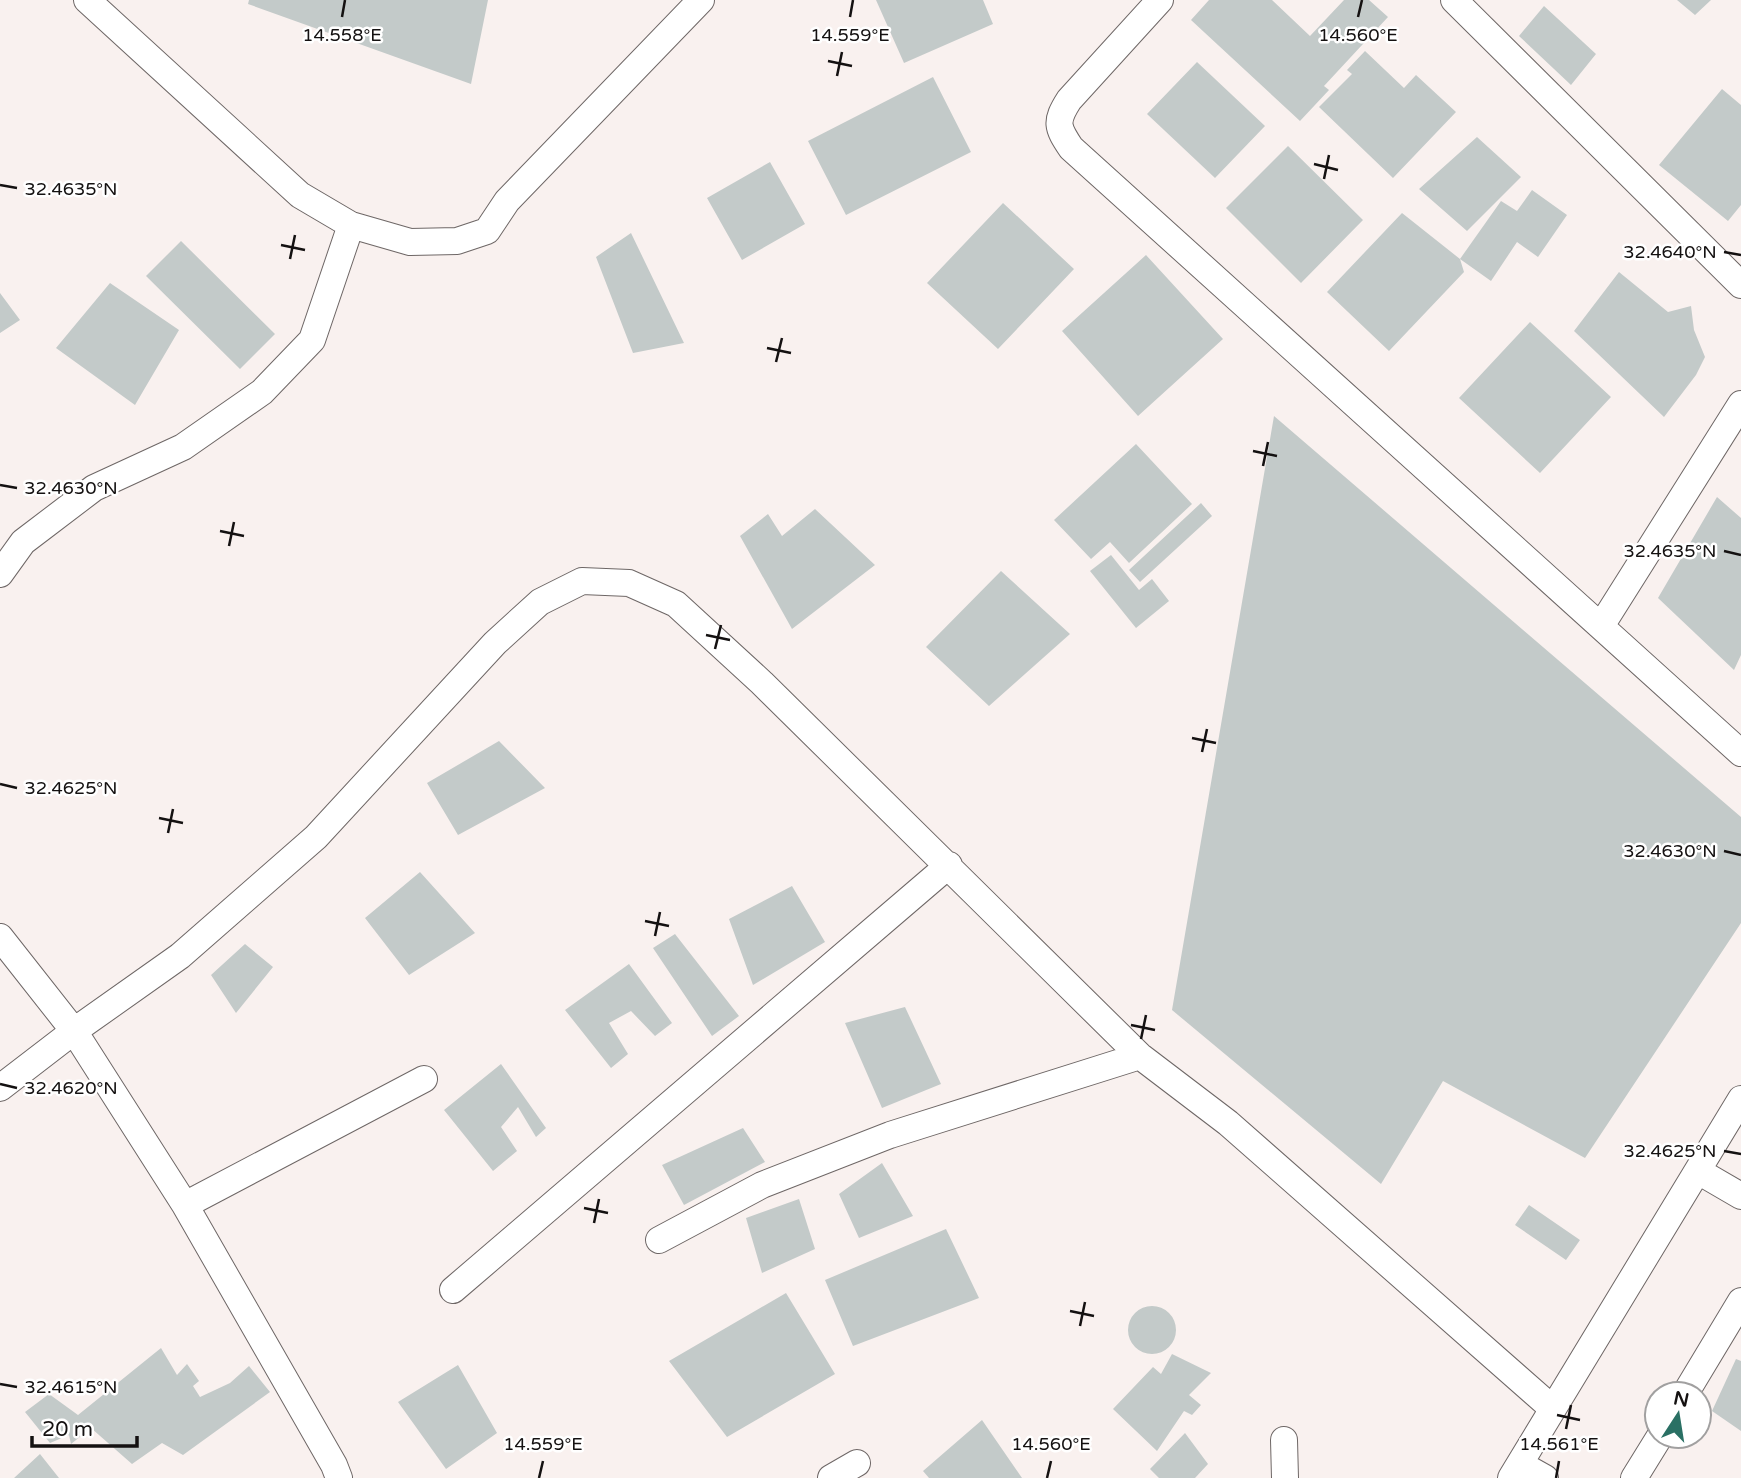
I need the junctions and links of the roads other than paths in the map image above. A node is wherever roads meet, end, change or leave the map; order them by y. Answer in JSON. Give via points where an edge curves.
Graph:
{"nodes":[{"id":1,"x":87,"y":0,"type":"edge"},
{"id":2,"x":701,"y":0,"type":"edge"},
{"id":3,"x":1160,"y":0,"type":"edge"},
{"id":4,"x":1454,"y":0,"type":"edge"},
{"id":5,"x":351,"y":225,"type":"junction"},
{"id":6,"x":1741,"y":285,"type":"edge"},
{"id":7,"x":1741,"y":404,"type":"edge"},
{"id":8,"x":0,"y":574,"type":"edge"},
{"id":9,"x":1601,"y":626,"type":"junction"},
{"id":10,"x":1741,"y":753,"type":"edge"},
{"id":11,"x":948,"y":865,"type":"junction"},
{"id":12,"x":0,"y":937,"type":"edge"},
{"id":13,"x":74,"y":1031,"type":"junction"},
{"id":14,"x":1140,"y":1056,"type":"junction"},
{"id":15,"x":424,"y":1079,"type":"dead end"},
{"id":16,"x":0,"y":1088,"type":"edge"},
{"id":17,"x":1741,"y":1099,"type":"edge"},
{"id":18,"x":1698,"y":1171,"type":"junction"},
{"id":19,"x":1741,"y":1196,"type":"edge"},
{"id":20,"x":185,"y":1205,"type":"junction"},
{"id":21,"x":659,"y":1240,"type":"dead end"},
{"id":22,"x":453,"y":1290,"type":"dead end"},
{"id":23,"x":1741,"y":1301,"type":"edge"},
{"id":24,"x":1693,"y":1380,"type":"edge"},
{"id":25,"x":1553,"y":1409,"type":"junction"},
{"id":26,"x":1284,"y":1440,"type":"dead end"},
{"id":27,"x":1651,"y":1450,"type":"edge"},
{"id":28,"x":857,"y":1463,"type":"dead end"},
{"id":29,"x":1516,"y":1471,"type":"edge"},
{"id":30,"x":339,"y":1478,"type":"edge"},
{"id":31,"x":831,"y":1478,"type":"edge"},
{"id":32,"x":1285,"y":1478,"type":"edge"},
{"id":33,"x":1545,"y":1478,"type":"edge"},
{"id":34,"x":1634,"y":1478,"type":"edge"}],
"edges":[{"from":1,"to":5,"type":"street","via":[[300,195]]},
{"from":2,"to":5,"type":"street","via":[[507,201],[487,231],[457,241],[410,242]]},
{"from":3,"to":9,"type":"street","via":[[1059,116],[1060,130],[1072,148]]},
{"from":4,"to":6,"type":"street"},
{"from":5,"to":8,"type":"street","via":[[312,341],[262,392],[183,447],[94,488],[23,542]]},
{"from":7,"to":9,"type":"street"},
{"from":9,"to":10,"type":"street"},
{"from":11,"to":13,"type":"street","via":[[676,604],[629,583],[582,581],[540,602],[495,643],[316,837],[180,956]]},
{"from":11,"to":14,"type":"street"},
{"from":11,"to":22,"type":"street"},
{"from":12,"to":13,"type":"street"},
{"from":13,"to":16,"type":"street"},
{"from":13,"to":20,"type":"street"},
{"from":14,"to":21,"type":"street","via":[[890,1135],[762,1185]]},
{"from":14,"to":25,"type":"street","via":[[1228,1123]]},
{"from":15,"to":20,"type":"street"},
{"from":17,"to":18,"type":"street"},
{"from":18,"to":19,"type":"street"},
{"from":18,"to":25,"type":"street"},
{"from":20,"to":30,"type":"street"},
{"from":23,"to":24,"type":"street"},
{"from":25,"to":29,"type":"street"},
{"from":26,"to":32,"type":"street"},
{"from":27,"to":34,"type":"street"},
{"from":28,"to":31,"type":"street"},
{"from":29,"to":33,"type":"street"}]}
